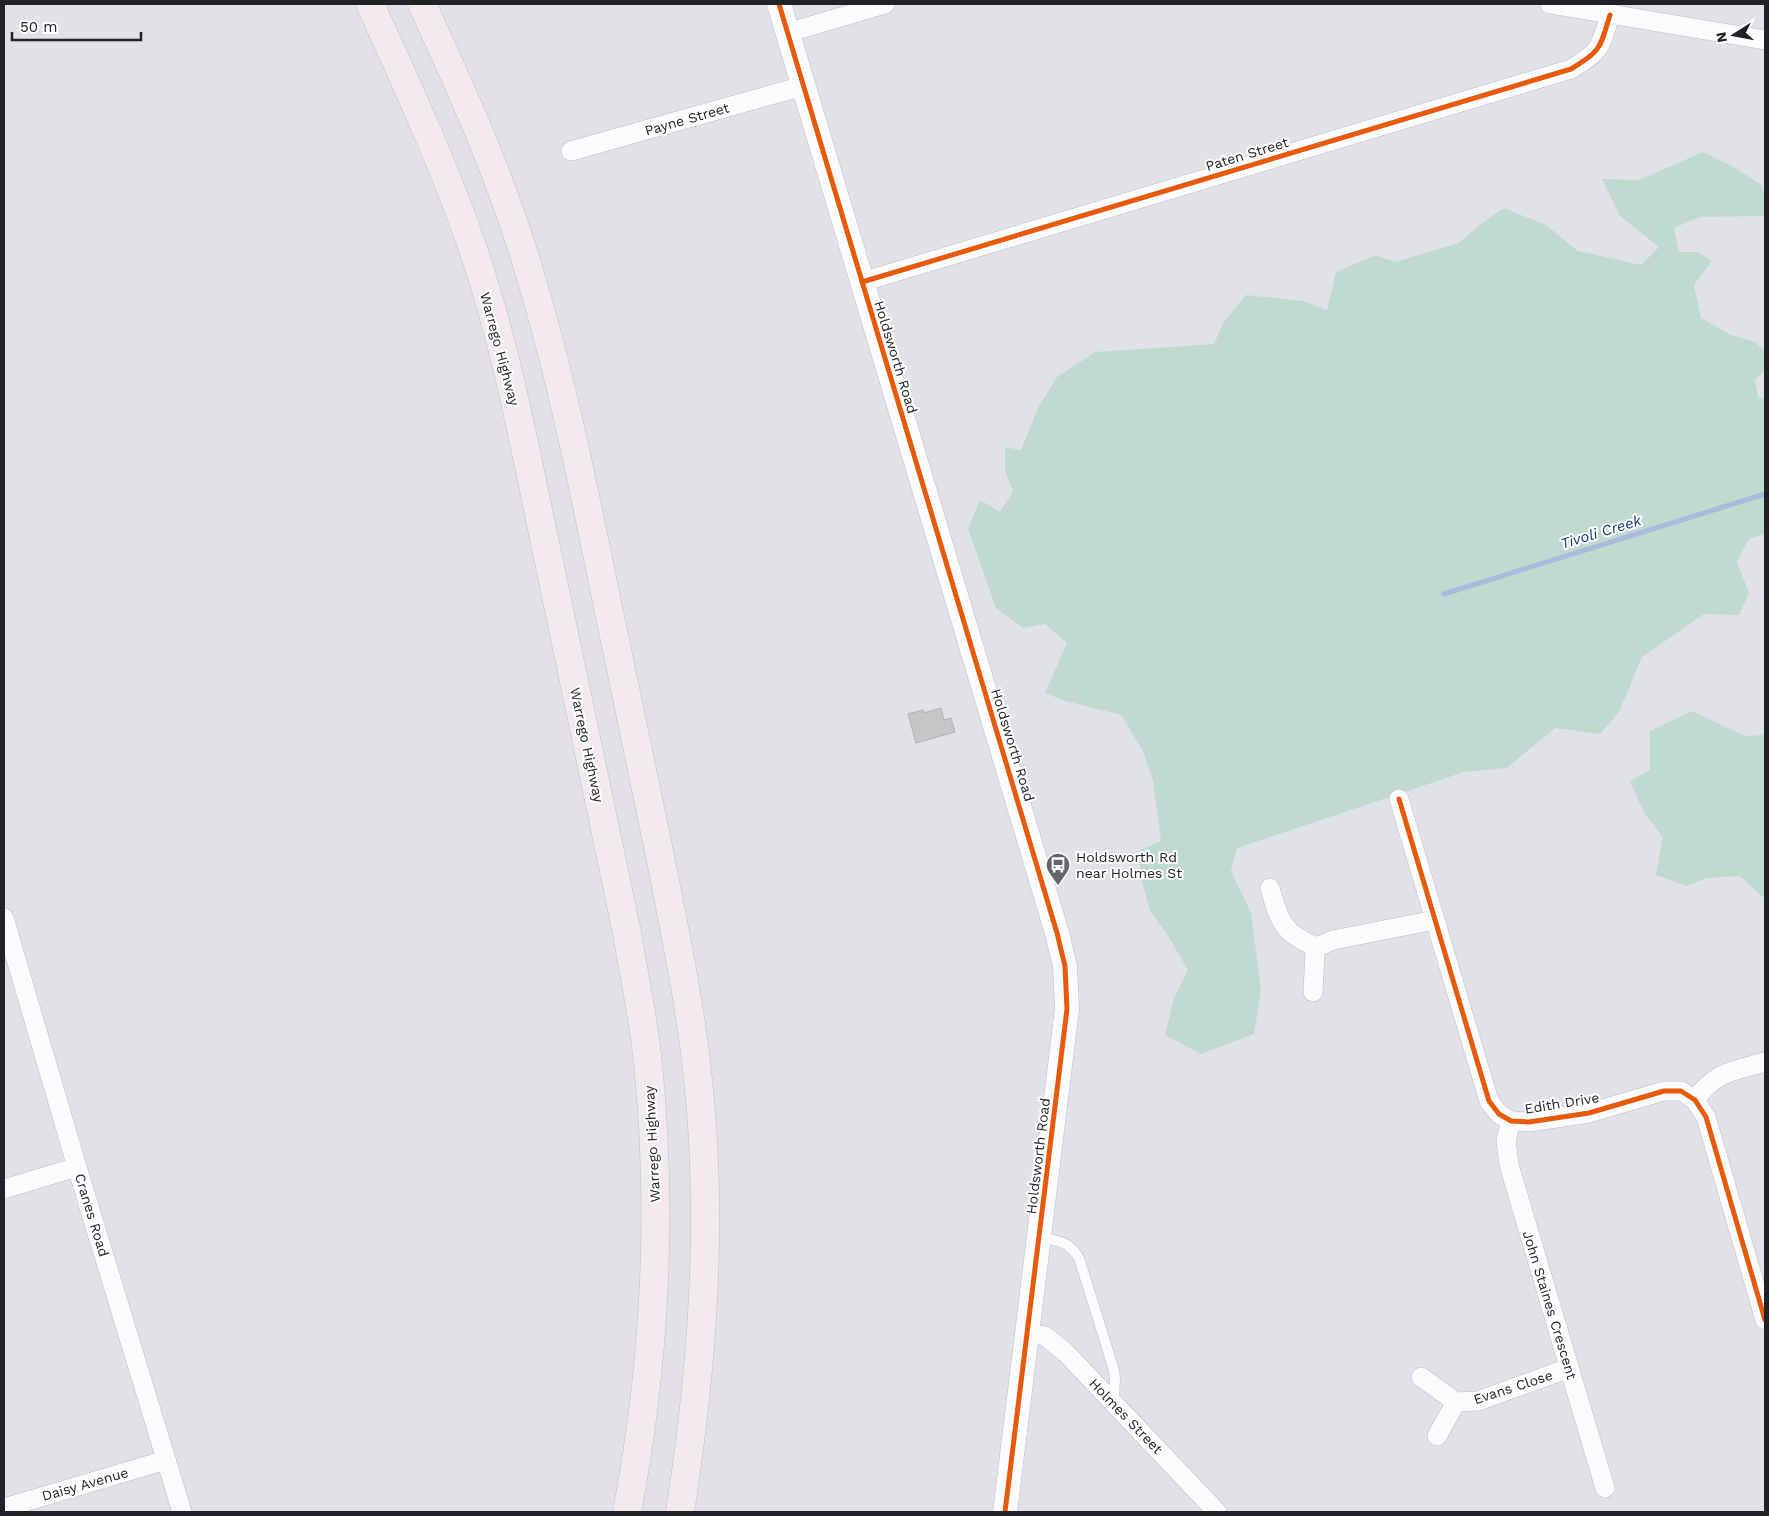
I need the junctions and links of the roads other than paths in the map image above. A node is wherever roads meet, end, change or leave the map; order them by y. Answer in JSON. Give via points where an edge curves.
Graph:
{"nodes":[{"id":1,"x":370,"y":4,"type":"edge"},
{"id":2,"x":422,"y":4,"type":"edge"},
{"id":3,"x":779,"y":4,"type":"edge"},
{"id":4,"x":885,"y":4,"type":"edge"},
{"id":5,"x":1550,"y":4,"type":"edge"},
{"id":6,"x":1610,"y":14,"type":"junction"},
{"id":7,"x":788,"y":33,"type":"junction"},
{"id":8,"x":1765,"y":40,"type":"edge"},
{"id":9,"x":803,"y":86,"type":"junction"},
{"id":10,"x":571,"y":151,"type":"dead end"},
{"id":11,"x":862,"y":282,"type":"junction"},
{"id":12,"x":1399,"y":799,"type":"dead end"},
{"id":13,"x":1270,"y":888,"type":"dead end"},
{"id":14,"x":4,"y":918,"type":"edge"},
{"id":15,"x":1435,"y":920,"type":"junction"},
{"id":16,"x":1317,"y":947,"type":"junction"},
{"id":17,"x":1313,"y":992,"type":"dead end"},
{"id":18,"x":1765,"y":1062,"type":"edge"},
{"id":19,"x":1695,"y":1100,"type":"junction"},
{"id":20,"x":1511,"y":1121,"type":"junction"},
{"id":21,"x":77,"y":1167,"type":"junction"},
{"id":22,"x":4,"y":1189,"type":"edge"},
{"id":23,"x":1039,"y":1237,"type":"junction"},
{"id":24,"x":1765,"y":1320,"type":"edge"},
{"id":25,"x":1028,"y":1333,"type":"junction"},
{"id":26,"x":1569,"y":1368,"type":"junction"},
{"id":27,"x":1421,"y":1377,"type":"dead end"},
{"id":28,"x":1456,"y":1402,"type":"junction"},
{"id":29,"x":1114,"y":1403,"type":"junction"},
{"id":30,"x":1438,"y":1436,"type":"dead end"},
{"id":31,"x":166,"y":1460,"type":"junction"},
{"id":32,"x":636,"y":1461,"type":"junction"},
{"id":33,"x":1605,"y":1488,"type":"dead end"},
{"id":34,"x":4,"y":1508,"type":"edge"},
{"id":35,"x":182,"y":1512,"type":"edge"},
{"id":36,"x":610,"y":1512,"type":"edge"},
{"id":37,"x":627,"y":1512,"type":"edge"},
{"id":38,"x":680,"y":1512,"type":"edge"},
{"id":39,"x":1005,"y":1512,"type":"edge"},
{"id":40,"x":1217,"y":1512,"type":"edge"}],
"edges":[{"from":1,"to":32,"type":"highway","name":"Warrego Highway","via":[[446,178],[493,315],[509,377],[628,942],[648,1063],[655,1176],[651,1345]]},
{"from":2,"to":38,"type":"highway","via":[[504,196],[552,352],[688,1001],[698,1073],[705,1232],[699,1366]]},
{"from":3,"to":7,"type":"street","name":"Holdsworth Road"},
{"from":4,"to":7,"type":"street"},
{"from":5,"to":6,"type":"street"},
{"from":6,"to":8,"type":"street"},
{"from":6,"to":11,"type":"street","name":"Paten Street","via":[[1600,46],[1590,58],[1572,69]]},
{"from":7,"to":9,"type":"street","name":"Holdsworth Road"},
{"from":9,"to":10,"type":"street","name":"Payne Street"},
{"from":9,"to":11,"type":"street","name":"Holdsworth Road"},
{"from":11,"to":23,"type":"street","name":"Holdsworth Road","via":[[1065,966],[1067,1009]]},
{"from":12,"to":15,"type":"street","name":"Edith Drive"},
{"from":13,"to":16,"type":"street","via":[[1277,913],[1286,928]]},
{"from":14,"to":21,"type":"street","name":"Cranes Road"},
{"from":15,"to":16,"type":"street","via":[[1333,940]]},
{"from":15,"to":20,"type":"street","name":"Edith Drive","via":[[1489,1101],[1499,1114]]},
{"from":16,"to":17,"type":"street"},
{"from":18,"to":19,"type":"street","via":[[1724,1073],[1706,1085]]},
{"from":19,"to":20,"type":"street","name":"Edith Drive","via":[[1681,1091],[1664,1091],[1589,1113],[1529,1122]]},
{"from":19,"to":24,"type":"street","via":[[1706,1117]]},
{"from":20,"to":26,"type":"street","name":"John Staines Crescent","via":[[1506,1140],[1508,1165]]},
{"from":21,"to":22,"type":"street"},
{"from":21,"to":31,"type":"street","name":"Cranes Road"},
{"from":23,"to":25,"type":"street","name":"Holdsworth Road"},
{"from":23,"to":29,"type":"lane","via":[[1067,1244],[1079,1258],[1113,1367]]},
{"from":25,"to":29,"type":"street","name":"Holmes Street","via":[[1044,1336],[1056,1344]]},
{"from":25,"to":39,"type":"street","name":"Holdsworth Road"},
{"from":26,"to":28,"type":"street","name":"Evans Close","via":[[1478,1400]]},
{"from":26,"to":33,"type":"street","name":"John Staines Crescent"},
{"from":27,"to":28,"type":"street","name":"Evans Close"},
{"from":28,"to":30,"type":"street","name":"Evans Close"},
{"from":29,"to":40,"type":"street","name":"Holmes Street"},
{"from":31,"to":34,"type":"street","name":"Daisy Avenue"},
{"from":31,"to":35,"type":"street","name":"Cranes Road"},
{"from":32,"to":36,"type":"highway","via":[[616,1486]]},
{"from":32,"to":37,"type":"highway","name":"Warrego Highway"}]}
